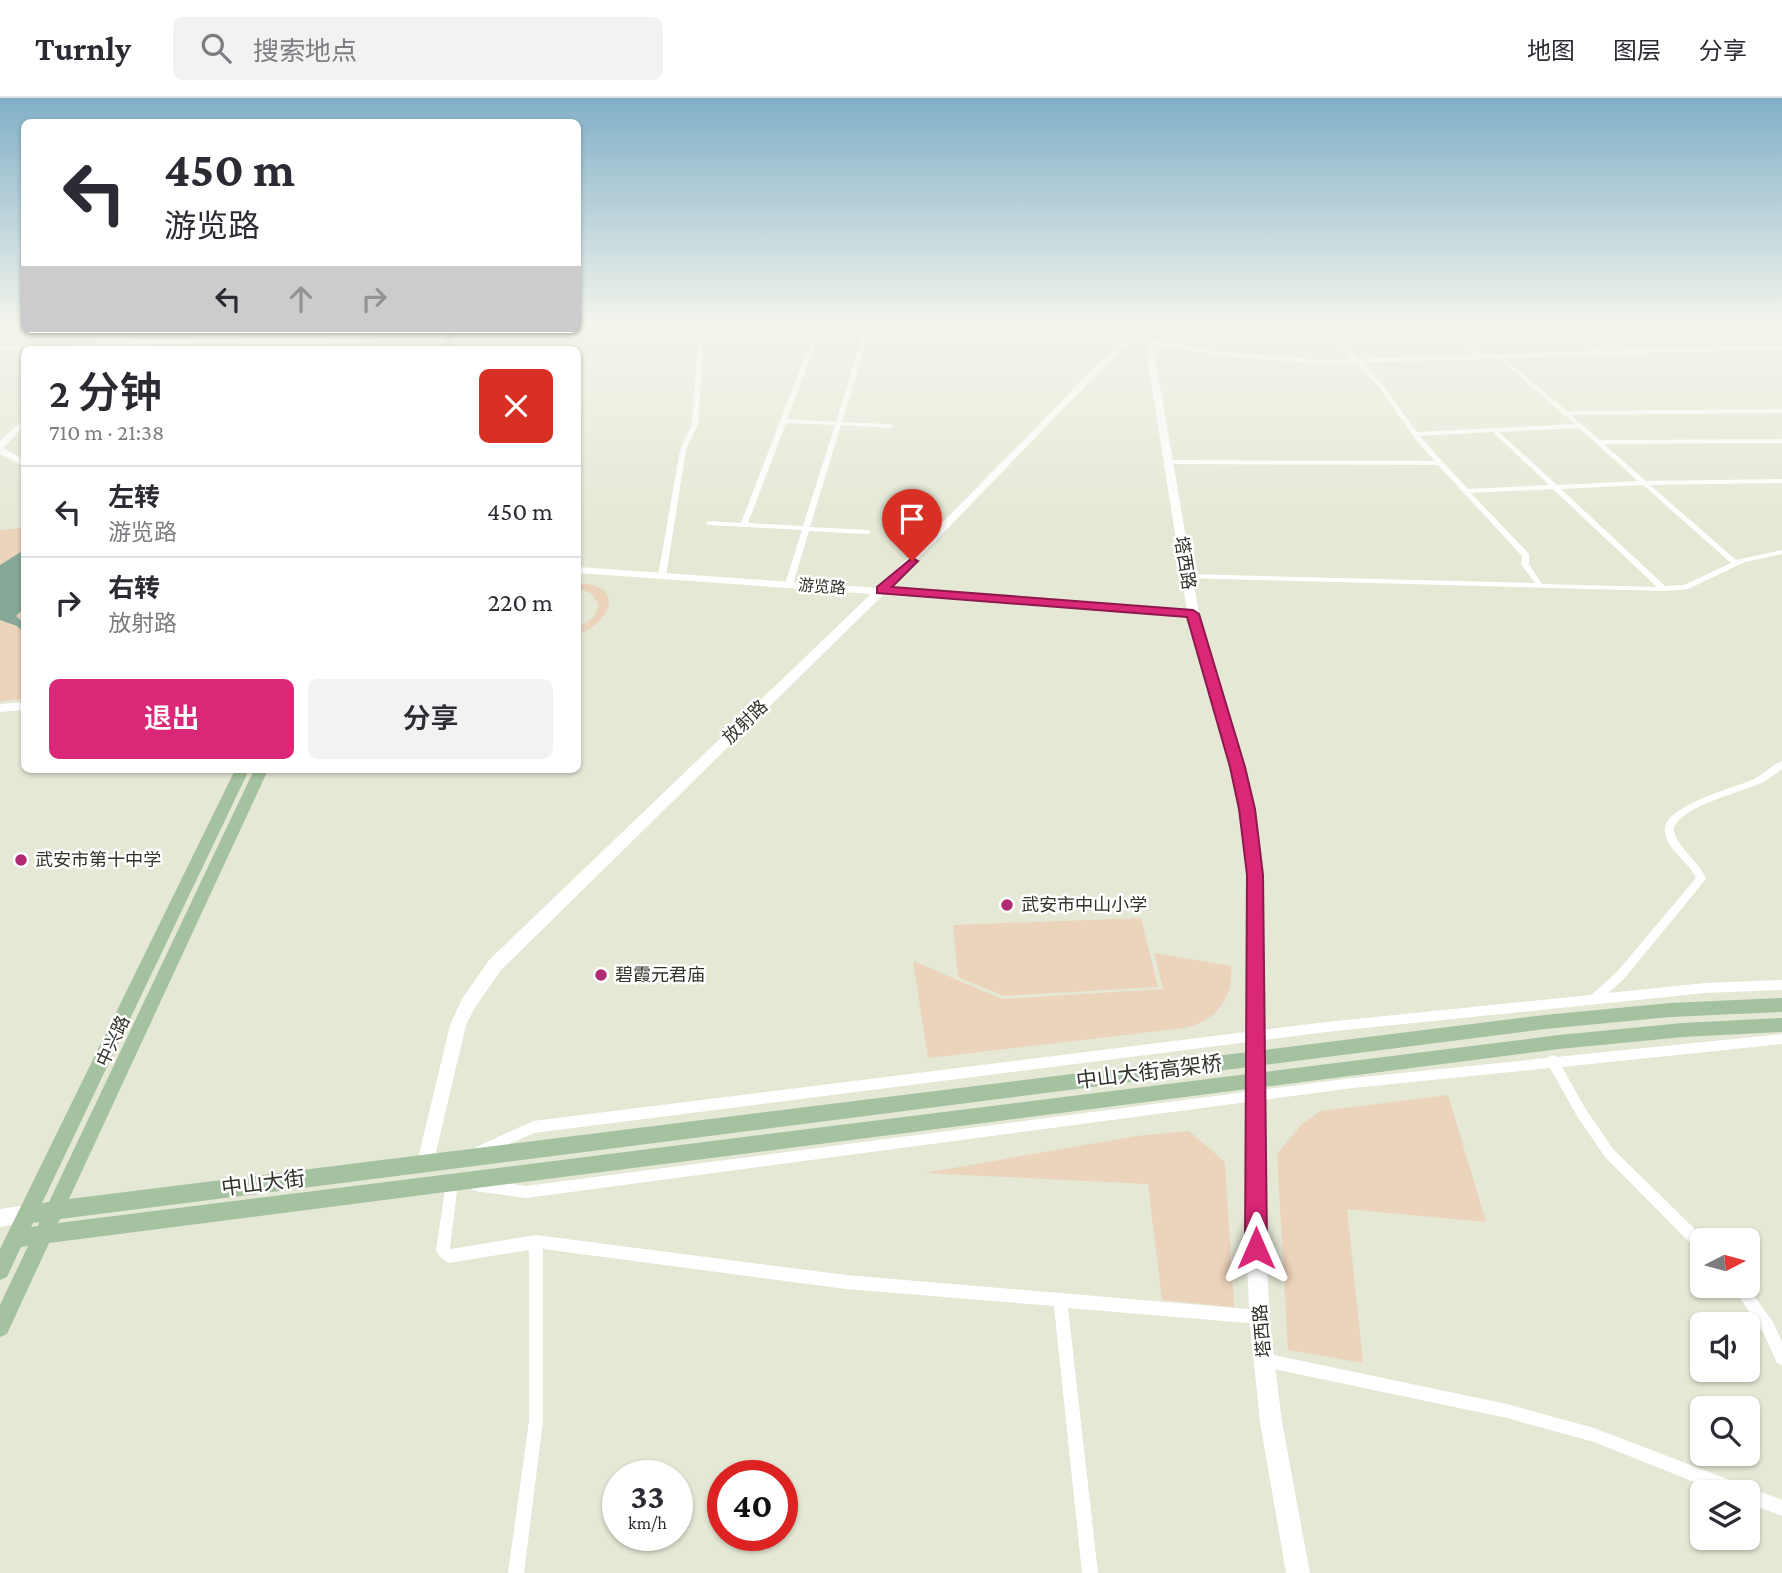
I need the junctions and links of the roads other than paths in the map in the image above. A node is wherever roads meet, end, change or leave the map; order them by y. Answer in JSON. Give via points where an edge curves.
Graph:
{"nodes":[{"id":1,"x":697,"y":394,"type":"edge"},
{"id":2,"x":793,"y":394,"type":"edge"},
{"id":3,"x":847,"y":394,"type":"edge"},
{"id":4,"x":1074,"y":394,"type":"edge"},
{"id":5,"x":1158,"y":394,"type":"edge"},
{"id":6,"x":1385,"y":394,"type":"edge"},
{"id":7,"x":1543,"y":394,"type":"edge"},
{"id":8,"x":1782,"y":411,"type":"edge"},
{"id":9,"x":1566,"y":413,"type":"junction"},
{"id":10,"x":783,"y":421,"type":"junction"},
{"id":11,"x":838,"y":424,"type":"junction"},
{"id":12,"x":21,"y":425,"type":"edge"},
{"id":13,"x":890,"y":426,"type":"dead end"},
{"id":14,"x":1581,"y":426,"type":"junction"},
{"id":15,"x":1494,"y":430,"type":"junction"},
{"id":16,"x":1416,"y":434,"type":"junction"},
{"id":17,"x":1782,"y":441,"type":"edge"},
{"id":18,"x":1601,"y":442,"type":"junction"},
{"id":19,"x":0,"y":448,"type":"edge"},
{"id":20,"x":21,"y":461,"type":"edge"},
{"id":21,"x":1169,"y":462,"type":"junction"},
{"id":22,"x":1440,"y":463,"type":"junction"},
{"id":23,"x":1782,"y":481,"type":"edge"},
{"id":24,"x":1644,"y":483,"type":"junction"},
{"id":25,"x":1555,"y":487,"type":"junction"},
{"id":26,"x":1466,"y":491,"type":"junction"},
{"id":27,"x":709,"y":523,"type":"dead end"},
{"id":28,"x":744,"y":525,"type":"junction"},
{"id":29,"x":804,"y":528,"type":"junction"},
{"id":30,"x":868,"y":532,"type":"dead end"},
{"id":31,"x":1782,"y":552,"type":"edge"},
{"id":32,"x":1735,"y":563,"type":"junction"},
{"id":33,"x":581,"y":570,"type":"edge"},
{"id":34,"x":662,"y":576,"type":"junction"},
{"id":35,"x":1187,"y":576,"type":"junction"},
{"id":36,"x":789,"y":584,"type":"junction"},
{"id":37,"x":1540,"y":586,"type":"junction"},
{"id":38,"x":1664,"y":589,"type":"junction"},
{"id":39,"x":882,"y":590,"type":"junction"},
{"id":40,"x":1193,"y":614,"type":"junction"},
{"id":41,"x":21,"y":706,"type":"edge"},
{"id":42,"x":0,"y":708,"type":"edge"},
{"id":43,"x":1782,"y":764,"type":"edge"},
{"id":44,"x":242,"y":773,"type":"edge"},
{"id":45,"x":260,"y":773,"type":"edge"},
{"id":46,"x":1782,"y":985,"type":"edge"},
{"id":47,"x":1595,"y":998,"type":"junction"},
{"id":48,"x":1782,"y":1005,"type":"edge"},
{"id":49,"x":1782,"y":1025,"type":"edge"},
{"id":50,"x":1255,"y":1035,"type":"junction"},
{"id":51,"x":1782,"y":1039,"type":"edge"},
{"id":52,"x":1552,"y":1060,"type":"junction"},
{"id":53,"x":1256,"y":1095,"type":"junction"},
{"id":54,"x":527,"y":1150,"type":"joint"},
{"id":55,"x":466,"y":1158,"type":"junction"},
{"id":56,"x":426,"y":1163,"type":"junction"},
{"id":57,"x":523,"y":1174,"type":"joint"},
{"id":58,"x":455,"y":1183,"type":"junction"},
{"id":59,"x":55,"y":1210,"type":"junction"},
{"id":60,"x":27,"y":1214,"type":"junction"},
{"id":61,"x":0,"y":1218,"type":"edge"},
{"id":62,"x":1690,"y":1233,"type":"edge"},
{"id":63,"x":43,"y":1235,"type":"junction"},
{"id":64,"x":8,"y":1239,"type":"edge"},
{"id":65,"x":536,"y":1242,"type":"junction"},
{"id":66,"x":0,"y":1270,"type":"edge"},
{"id":67,"x":1748,"y":1298,"type":"edge"},
{"id":68,"x":1060,"y":1300,"type":"junction"},
{"id":69,"x":1259,"y":1317,"type":"junction"},
{"id":70,"x":0,"y":1328,"type":"edge"},
{"id":71,"x":1782,"y":1358,"type":"edge"},
{"id":72,"x":1264,"y":1360,"type":"junction"},
{"id":73,"x":1709,"y":1480,"type":"edge"},
{"id":74,"x":1760,"y":1500,"type":"edge"},
{"id":75,"x":1782,"y":1508,"type":"edge"},
{"id":76,"x":516,"y":1573,"type":"edge"},
{"id":77,"x":1090,"y":1573,"type":"edge"},
{"id":78,"x":1297,"y":1573,"type":"edge"}],
"edges":[{"from":1,"to":34,"type":"street","via":[[695,424],[683,450]]},
{"from":2,"to":10,"type":"street"},
{"from":3,"to":11,"type":"street"},
{"from":4,"to":39,"type":"street","name":"放射路"},
{"from":5,"to":21,"type":"street","name":"塔西路"},
{"from":6,"to":16,"type":"street"},
{"from":7,"to":9,"type":"street"},
{"from":8,"to":9,"type":"street"},
{"from":9,"to":14,"type":"street"},
{"from":10,"to":11,"type":"street"},
{"from":10,"to":28,"type":"street"},
{"from":11,"to":13,"type":"street"},
{"from":11,"to":29,"type":"street"},
{"from":12,"to":19,"type":"street"},
{"from":14,"to":15,"type":"street"},
{"from":14,"to":18,"type":"street"},
{"from":15,"to":16,"type":"street"},
{"from":15,"to":25,"type":"street"},
{"from":16,"to":22,"type":"street"},
{"from":17,"to":18,"type":"street"},
{"from":18,"to":24,"type":"street"},
{"from":19,"to":20,"type":"street"},
{"from":21,"to":22,"type":"street"},
{"from":21,"to":35,"type":"street","name":"塔西路"},
{"from":22,"to":26,"type":"street"},
{"from":23,"to":24,"type":"street"},
{"from":24,"to":25,"type":"street"},
{"from":24,"to":32,"type":"street"},
{"from":25,"to":26,"type":"street"},
{"from":25,"to":38,"type":"street"},
{"from":26,"to":37,"type":"street","via":[[1526,556],[1525,564]]},
{"from":27,"to":28,"type":"street"},
{"from":28,"to":29,"type":"street"},
{"from":29,"to":30,"type":"street"},
{"from":29,"to":36,"type":"street"},
{"from":31,"to":32,"type":"street"},
{"from":32,"to":38,"type":"street","via":[[1685,587]]},
{"from":33,"to":34,"type":"street","name":"游览路"},
{"from":34,"to":36,"type":"street","name":"游览路"},
{"from":35,"to":37,"type":"street"},
{"from":35,"to":40,"type":"street","name":"塔西路"},
{"from":36,"to":39,"type":"street","name":"游览路"},
{"from":37,"to":38,"type":"street"},
{"from":39,"to":40,"type":"street","name":"游览路"},
{"from":39,"to":56,"type":"street","name":"放射路","via":[[495,965],[458,1025]]},
{"from":40,"to":50,"type":"street","name":"塔西路","via":[[1238,767],[1251,840]]},
{"from":41,"to":42,"type":"street"},
{"from":43,"to":47,"type":"street","via":[[1762,779],[1687,808],[1670,824],[1674,841],[1701,879],[1620,976]]},
{"from":44,"to":60,"type":"main road","name":"中兴路"},
{"from":45,"to":59,"type":"main road","name":"中兴路"},
{"from":46,"to":47,"type":"street"},
{"from":47,"to":50,"type":"street"},
{"from":48,"to":54,"type":"main road","name":"中山大街高架桥","via":[[1545,1022]]},
{"from":49,"to":57,"type":"main road","name":"中山大街高架桥","via":[[1559,1042]]},
{"from":50,"to":53,"type":"street","name":"塔西路"},
{"from":50,"to":55,"type":"street","via":[[533,1127]]},
{"from":51,"to":52,"type":"street"},
{"from":52,"to":53,"type":"street"},
{"from":52,"to":62,"type":"street","via":[[1609,1153]]},
{"from":53,"to":58,"type":"street","via":[[526,1192]]},
{"from":53,"to":69,"type":"street","name":"塔西路"},
{"from":54,"to":55,"type":"main road","name":"中山大街"},
{"from":55,"to":56,"type":"main road","name":"中山大街"},
{"from":56,"to":59,"type":"main road","name":"中山大街"},
{"from":57,"to":58,"type":"main road","name":"中山大街"},
{"from":58,"to":63,"type":"main road","name":"中山大街"},
{"from":58,"to":65,"type":"street","via":[[444,1254]]},
{"from":59,"to":60,"type":"main road","name":"中山大街"},
{"from":59,"to":63,"type":"main road","name":"中兴路"},
{"from":60,"to":61,"type":"street","name":"中山大街"},
{"from":60,"to":64,"type":"main road","name":"中兴路"},
{"from":63,"to":64,"type":"main road","name":"中山大街"},
{"from":63,"to":70,"type":"main road","name":"中兴路"},
{"from":64,"to":66,"type":"main road","name":"中兴路"},
{"from":65,"to":68,"type":"street","via":[[846,1282]]},
{"from":65,"to":76,"type":"street","via":[[536,1421]]},
{"from":67,"to":71,"type":"street"},
{"from":68,"to":69,"type":"street"},
{"from":68,"to":77,"type":"street"},
{"from":69,"to":72,"type":"street","name":"塔西路"},
{"from":72,"to":73,"type":"street","via":[[1507,1411],[1594,1435]]},
{"from":72,"to":78,"type":"street","name":"塔西路"},
{"from":74,"to":75,"type":"street"}]}
